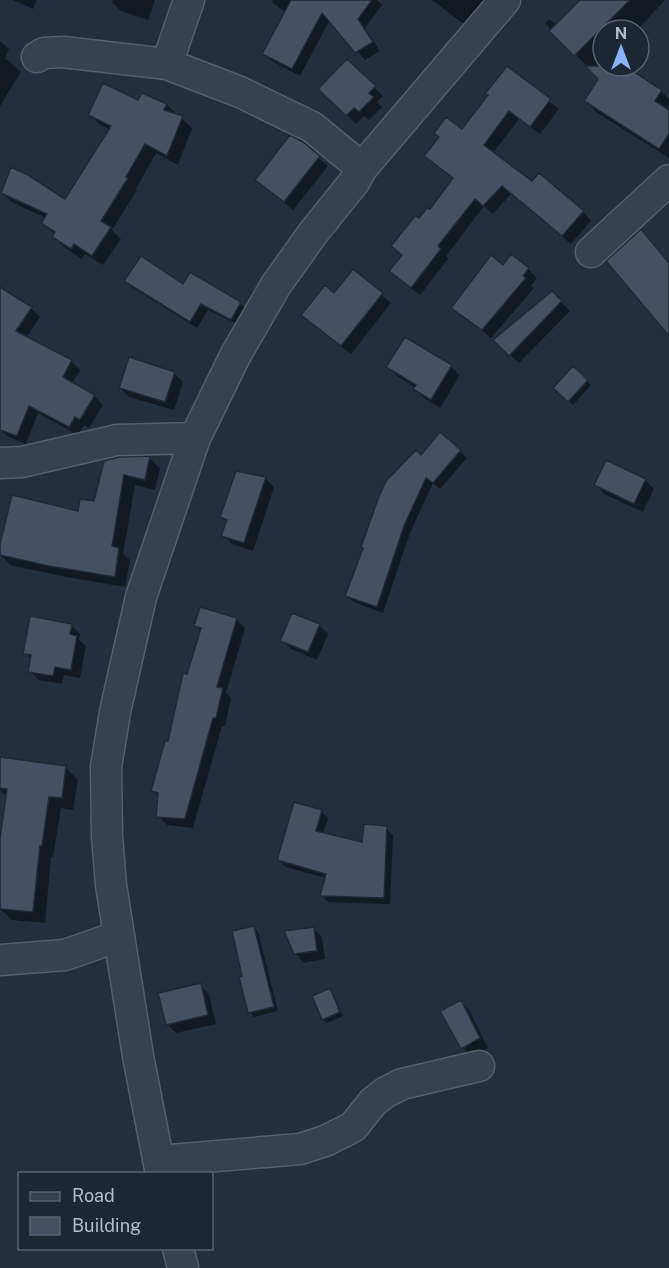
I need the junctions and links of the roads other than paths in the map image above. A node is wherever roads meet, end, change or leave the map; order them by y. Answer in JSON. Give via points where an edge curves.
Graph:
{"nodes":[{"id":1,"x":189,"y":0,"type":"edge"},
{"id":2,"x":505,"y":0,"type":"edge"},
{"id":3,"x":37,"y":57,"type":"dead end"},
{"id":4,"x":167,"y":64,"type":"junction"},
{"id":5,"x":362,"y":168,"type":"junction"},
{"id":6,"x":669,"y":180,"type":"edge"},
{"id":7,"x":591,"y":252,"type":"dead end"},
{"id":8,"x":195,"y":438,"type":"junction"},
{"id":9,"x":0,"y":463,"type":"edge"},
{"id":10,"x":119,"y":936,"type":"junction"},
{"id":11,"x":0,"y":960,"type":"edge"},
{"id":12,"x":479,"y":1066,"type":"dead end"},
{"id":13,"x":160,"y":1167,"type":"edge"},
{"id":14,"x":178,"y":1250,"type":"edge"},
{"id":15,"x":183,"y":1268,"type":"edge"}],
"edges":[{"from":1,"to":4,"type":"street"},
{"from":2,"to":5,"type":"street"},
{"from":3,"to":4,"type":"street","via":[[63,52]]},
{"from":4,"to":5,"type":"street","via":[[240,92],[312,127]]},
{"from":5,"to":8,"type":"street","via":[[276,285],[235,356]]},
{"from":6,"to":7,"type":"street"},
{"from":8,"to":9,"type":"street","via":[[117,440],[22,462]]},
{"from":8,"to":10,"type":"street","via":[[141,597],[106,767],[107,836]]},
{"from":10,"to":11,"type":"street","via":[[65,955]]},
{"from":10,"to":13,"type":"street"},
{"from":12,"to":13,"type":"street","via":[[402,1084],[373,1102],[353,1127],[300,1149]]},
{"from":14,"to":15,"type":"street"}]}
